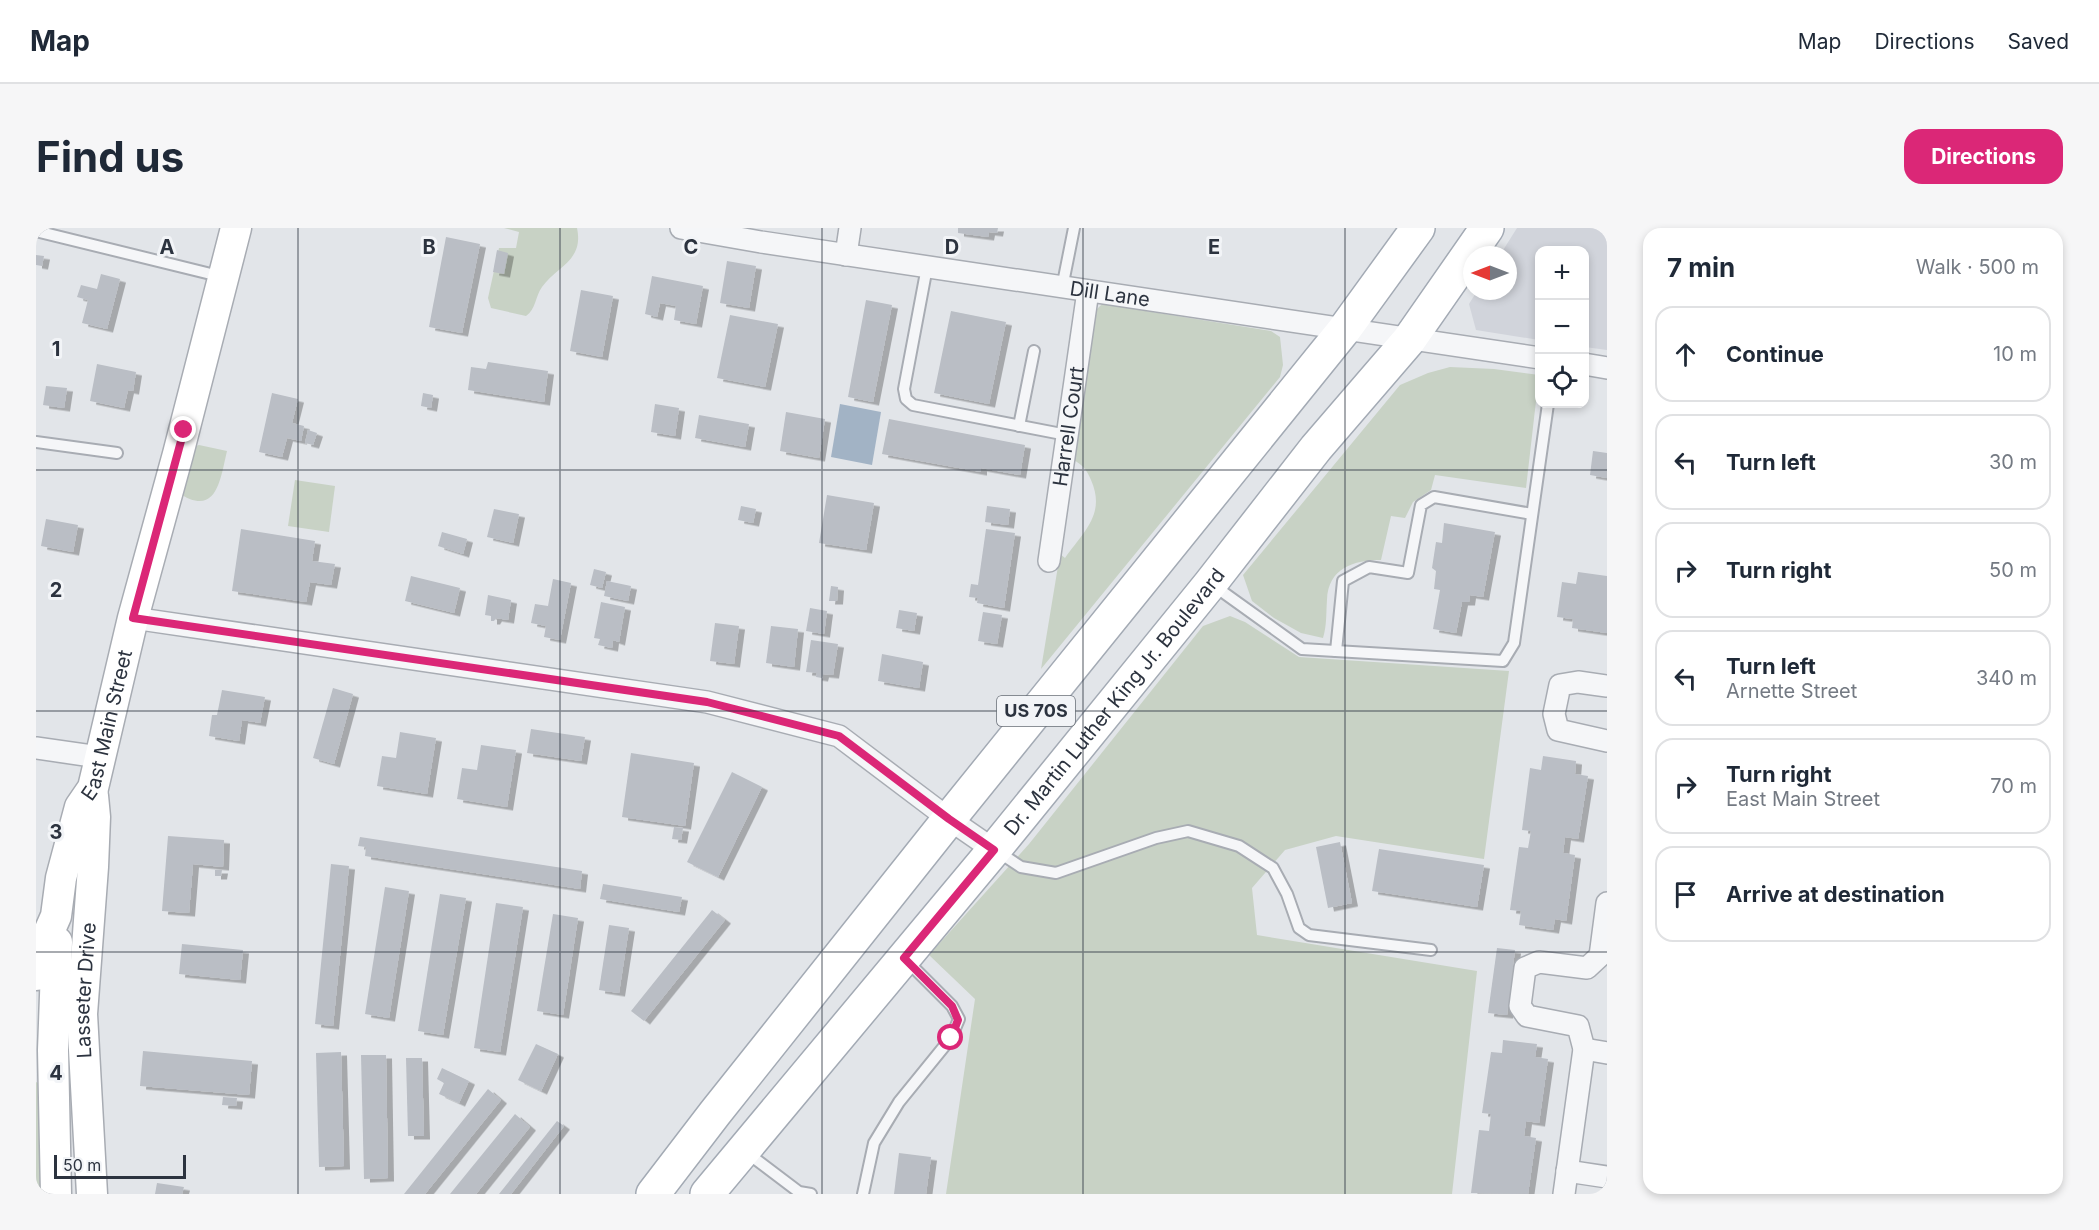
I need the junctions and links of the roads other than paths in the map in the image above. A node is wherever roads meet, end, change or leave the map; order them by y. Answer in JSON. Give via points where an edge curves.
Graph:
{"nodes":[{"id":1,"x":236,"y":228,"type":"edge"},
{"id":2,"x":681,"y":228,"type":"edge"},
{"id":3,"x":850,"y":228,"type":"edge"},
{"id":4,"x":1074,"y":228,"type":"edge"},
{"id":5,"x":1418,"y":228,"type":"edge"},
{"id":6,"x":1487,"y":228,"type":"edge"},
{"id":7,"x":36,"y":231,"type":"edge"},
{"id":8,"x":846,"y":255,"type":"junction"},
{"id":9,"x":927,"y":267,"type":"junction"},
{"id":10,"x":223,"y":278,"type":"junction"},
{"id":11,"x":1062,"y":288,"type":"junction"},
{"id":12,"x":1088,"y":291,"type":"junction"},
{"id":13,"x":1344,"y":330,"type":"junction"},
{"id":14,"x":1409,"y":340,"type":"junction"},
{"id":15,"x":1034,"y":351,"type":"dead end"},
{"id":16,"x":1535,"y":357,"type":"edge"},
{"id":17,"x":1589,"y":365,"type":"edge"},
{"id":18,"x":1607,"y":368,"type":"edge"},
{"id":19,"x":1547,"y":408,"type":"edge"},
{"id":20,"x":1019,"y":426,"type":"junction"},
{"id":21,"x":1066,"y":435,"type":"junction"},
{"id":22,"x":36,"y":442,"type":"edge"},
{"id":23,"x":117,"y":453,"type":"dead end"},
{"id":24,"x":1532,"y":514,"type":"junction"},
{"id":25,"x":1050,"y":561,"type":"dead end"},
{"id":26,"x":1210,"y":584,"type":"junction"},
{"id":27,"x":133,"y":618,"type":"junction"},
{"id":28,"x":1336,"y":651,"type":"junction"},
{"id":29,"x":1607,"y":686,"type":"edge"},
{"id":30,"x":1607,"y":741,"type":"edge"},
{"id":31,"x":36,"y":748,"type":"edge"},
{"id":32,"x":99,"y":757,"type":"junction"},
{"id":33,"x":93,"y":788,"type":"junction"},
{"id":34,"x":949,"y":819,"type":"junction"},
{"id":35,"x":994,"y":850,"type":"junction"},
{"id":36,"x":1607,"y":903,"type":"edge"},
{"id":37,"x":56,"y":916,"type":"junction"},
{"id":38,"x":1605,"y":927,"type":"edge"},
{"id":39,"x":1431,"y":950,"type":"dead end"},
{"id":40,"x":904,"y":958,"type":"junction"},
{"id":41,"x":36,"y":975,"type":"edge"},
{"id":42,"x":68,"y":1016,"type":"junction"},
{"id":43,"x":1584,"y":1049,"type":"junction"},
{"id":44,"x":36,"y":1051,"type":"edge"},
{"id":45,"x":1607,"y":1053,"type":"edge"},
{"id":46,"x":744,"y":1150,"type":"junction"},
{"id":47,"x":1568,"y":1171,"type":"junction"},
{"id":48,"x":1607,"y":1177,"type":"edge"},
{"id":49,"x":56,"y":1194,"type":"edge"},
{"id":50,"x":92,"y":1194,"type":"edge"},
{"id":51,"x":653,"y":1194,"type":"edge"},
{"id":52,"x":707,"y":1194,"type":"edge"},
{"id":53,"x":811,"y":1194,"type":"edge"},
{"id":54,"x":863,"y":1194,"type":"edge"},
{"id":55,"x":1564,"y":1194,"type":"edge"}],
"edges":[{"from":1,"to":10,"type":"street","name":"East Main Street"},
{"from":2,"to":8,"type":"street","name":"Dill Lane"},
{"from":3,"to":8,"type":"street"},
{"from":4,"to":11,"type":"lane"},
{"from":5,"to":13,"type":"main road","number":"US 70S"},
{"from":6,"to":14,"type":"main road","name":"Dr. Martin Luther King Jr. Boulevard","number":"US 70S"},
{"from":7,"to":10,"type":"lane"},
{"from":8,"to":9,"type":"street","name":"Dill Lane"},
{"from":9,"to":11,"type":"street","name":"Dill Lane"},
{"from":9,"to":20,"type":"lane","via":[[904,389],[906,399],[913,405]]},
{"from":10,"to":27,"type":"street","name":"East Main Street"},
{"from":11,"to":12,"type":"street","name":"Dill Lane"},
{"from":12,"to":13,"type":"street","name":"Dill Lane"},
{"from":12,"to":21,"type":"street","name":"Harrell Court"},
{"from":13,"to":14,"type":"street","name":"Dill Lane"},
{"from":13,"to":34,"type":"main road","number":"US 70S"},
{"from":14,"to":16,"type":"street","name":"Dill Lane"},
{"from":14,"to":26,"type":"main road","name":"Dr. Martin Luther King Jr. Boulevard","number":"US 70S","via":[[1316,448]]},
{"from":15,"to":20,"type":"lane"},
{"from":17,"to":18,"type":"street"},
{"from":19,"to":24,"type":"lane"},
{"from":20,"to":21,"type":"lane"},
{"from":21,"to":25,"type":"street","name":"Harrell Court"},
{"from":22,"to":23,"type":"lane"},
{"from":24,"to":28,"type":"lane","via":[[1514,643],[1503,662]]},
{"from":24,"to":28,"type":"lane","via":[[1434,497],[1421,505],[1408,573],[1369,567],[1343,581]]},
{"from":26,"to":28,"type":"lane","via":[[1302,649]]},
{"from":26,"to":35,"type":"main road","name":"Dr. Martin Luther King Jr. Boulevard","number":"US 70S"},
{"from":27,"to":32,"type":"street","name":"East Main Street"},
{"from":27,"to":34,"type":"street","via":[[715,705],[839,736]]},
{"from":29,"to":30,"type":"street","via":[[1578,682],[1560,685],[1554,714],[1558,730]]},
{"from":31,"to":32,"type":"street"},
{"from":32,"to":33,"type":"street","name":"East Main Street"},
{"from":33,"to":37,"type":"street","name":"East Main Street","via":[[80,807]]},
{"from":33,"to":42,"type":"street","name":"Lasseter Drive","via":[[93,867]]},
{"from":34,"to":35,"type":"street"},
{"from":34,"to":51,"type":"main road","number":"US 70S"},
{"from":35,"to":39,"type":"lane","via":[[1021,867],[1056,873],[1156,838],[1188,831],[1239,846],[1273,868],[1299,928],[1309,935]]},
{"from":35,"to":40,"type":"main road","name":"Dr. Martin Luther King Jr. Boulevard","number":"US 70S"},
{"from":36,"to":38,"type":"street"},
{"from":37,"to":41,"type":"street","name":"East Main Street","via":[[41,950]]},
{"from":37,"to":42,"type":"street","name":"Lasseter Drive","via":[[57,959]]},
{"from":38,"to":43,"type":"street","via":[[1600,956],[1587,968],[1539,962],[1525,968],[1520,1006],[1527,1016],[1578,1026]]},
{"from":40,"to":46,"type":"main road","name":"Dr. Martin Luther King Jr. Boulevard","number":"US 70S"},
{"from":40,"to":54,"type":"lane","via":[[952,1006],[958,1020],[951,1038],[899,1102],[874,1143]]},
{"from":42,"to":44,"type":"street"},
{"from":42,"to":49,"type":"street","name":"Lasseter Drive"},
{"from":42,"to":50,"type":"street","name":"Lasseter Drive"},
{"from":43,"to":45,"type":"street"},
{"from":43,"to":47,"type":"street"},
{"from":46,"to":52,"type":"main road","name":"Dr. Martin Luther King Jr. Boulevard","number":"US 70S"},
{"from":46,"to":53,"type":"lane","via":[[799,1192]]},
{"from":47,"to":48,"type":"street"},
{"from":47,"to":55,"type":"street"}]}
